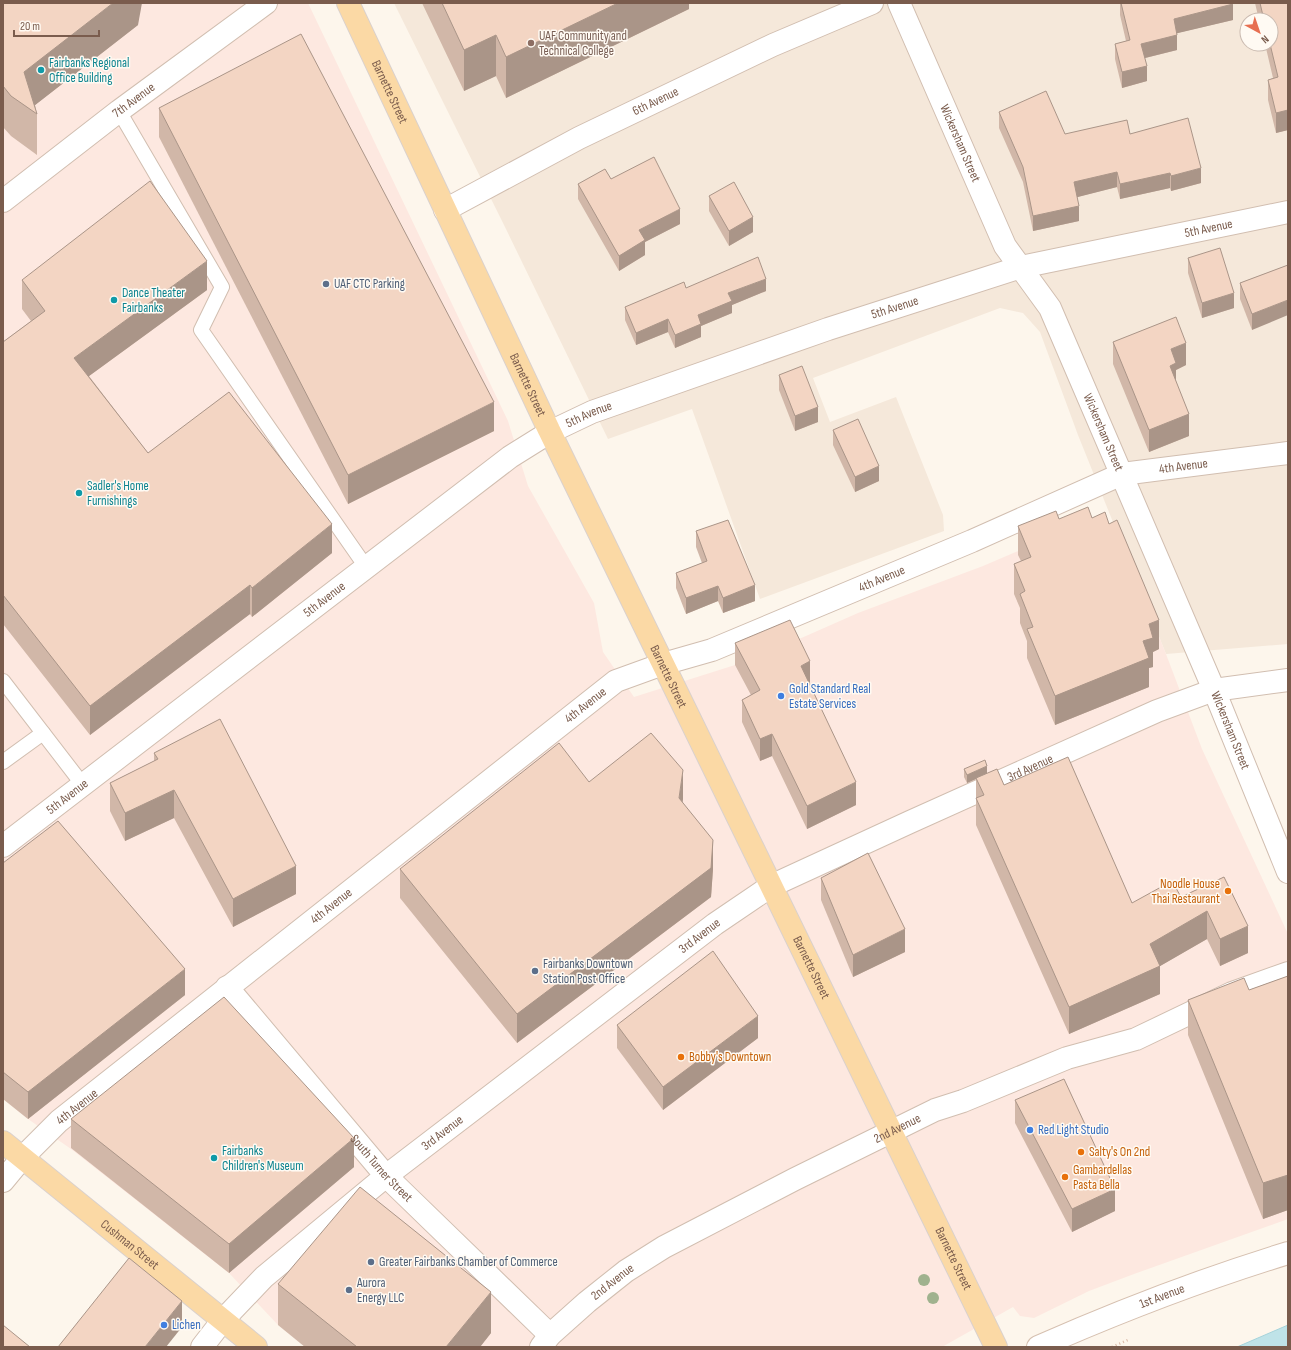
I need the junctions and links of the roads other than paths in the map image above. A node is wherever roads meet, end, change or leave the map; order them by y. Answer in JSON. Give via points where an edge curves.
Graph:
{"nodes":[{"id":1,"x":266,"y":3,"type":"edge"},
{"id":2,"x":348,"y":3,"type":"edge"},
{"id":3,"x":872,"y":3,"type":"edge"},
{"id":4,"x":899,"y":3,"type":"edge"},
{"id":5,"x":119,"y":111,"type":"junction"},
{"id":6,"x":3,"y":201,"type":"edge"},
{"id":7,"x":445,"y":210,"type":"junction"},
{"id":8,"x":1288,"y":212,"type":"edge"},
{"id":9,"x":1021,"y":268,"type":"junction"},
{"id":10,"x":550,"y":432,"type":"junction"},
{"id":11,"x":1288,"y":453,"type":"edge"},
{"id":12,"x":1122,"y":474,"type":"junction"},
{"id":13,"x":366,"y":567,"type":"junction"},
{"id":14,"x":663,"y":664,"type":"junction"},
{"id":15,"x":1288,"y":680,"type":"edge"},
{"id":16,"x":3,"y":681,"type":"edge"},
{"id":17,"x":1214,"y":690,"type":"junction"},
{"id":18,"x":43,"y":733,"type":"junction"},
{"id":19,"x":3,"y":762,"type":"edge"},
{"id":20,"x":83,"y":784,"type":"junction"},
{"id":21,"x":3,"y":846,"type":"edge"},
{"id":22,"x":1288,"y":872,"type":"edge"},
{"id":23,"x":771,"y":886,"type":"junction"},
{"id":24,"x":1288,"y":973,"type":"edge"},
{"id":25,"x":227,"y":988,"type":"junction"},
{"id":26,"x":892,"y":1132,"type":"junction"},
{"id":27,"x":3,"y":1142,"type":"edge"},
{"id":28,"x":22,"y":1158,"type":"junction"},
{"id":29,"x":386,"y":1176,"type":"junction"},
{"id":30,"x":3,"y":1181,"type":"edge"},
{"id":31,"x":1288,"y":1252,"type":"edge"},
{"id":32,"x":224,"y":1320,"type":"junction"},
{"id":33,"x":546,"y":1341,"type":"edge"},
{"id":34,"x":202,"y":1347,"type":"edge"},
{"id":35,"x":256,"y":1347,"type":"edge"},
{"id":36,"x":996,"y":1347,"type":"edge"},
{"id":37,"x":1038,"y":1347,"type":"edge"}],
"edges":[{"from":1,"to":5,"type":"street","name":"7th Avenue"},
{"from":2,"to":7,"type":"main road","name":"Barnette Street"},
{"from":3,"to":7,"type":"street","name":"6th Avenue","via":[[773,45],[593,131]]},
{"from":4,"to":9,"type":"street","name":"Wickersham Street","via":[[1005,246]]},
{"from":5,"to":6,"type":"street","name":"7th Avenue"},
{"from":5,"to":13,"type":"lane","via":[[222,287],[201,330]]},
{"from":7,"to":10,"type":"main road","name":"Barnette Street"},
{"from":8,"to":9,"type":"street","name":"5th Avenue"},
{"from":9,"to":10,"type":"street","name":"5th Avenue","via":[[828,329],[592,412]]},
{"from":9,"to":12,"type":"street","name":"Wickersham Street","via":[[1050,308]]},
{"from":10,"to":13,"type":"street","name":"5th Avenue","via":[[510,457]]},
{"from":10,"to":14,"type":"main road","name":"Barnette Street"},
{"from":11,"to":12,"type":"street","name":"4th Avenue"},
{"from":12,"to":14,"type":"street","name":"4th Avenue","via":[[972,541],[712,650]]},
{"from":12,"to":17,"type":"street","name":"Wickersham Street"},
{"from":13,"to":20,"type":"street","name":"5th Avenue"},
{"from":14,"to":23,"type":"main road","name":"Barnette Street"},
{"from":14,"to":25,"type":"street","name":"4th Avenue","via":[[616,681]]},
{"from":15,"to":17,"type":"street","name":"3rd Avenue"},
{"from":16,"to":18,"type":"lane"},
{"from":17,"to":22,"type":"street","name":"Wickersham Street"},
{"from":17,"to":23,"type":"street","name":"3rd Avenue","via":[[1157,711]]},
{"from":18,"to":19,"type":"lane"},
{"from":18,"to":20,"type":"lane"},
{"from":20,"to":21,"type":"street","name":"5th Avenue"},
{"from":23,"to":26,"type":"main road","name":"Barnette Street"},
{"from":23,"to":29,"type":"street","name":"3rd Avenue","via":[[715,924]]},
{"from":24,"to":26,"type":"street","name":"2nd Avenue","via":[[1232,993],[1136,1039],[1067,1058],[935,1110]]},
{"from":25,"to":28,"type":"street","name":"4th Avenue","via":[[59,1121]]},
{"from":25,"to":29,"type":"street","name":"South Turner Street"},
{"from":26,"to":33,"type":"street","name":"2nd Avenue","via":[[664,1247],[626,1271],[587,1302]]},
{"from":26,"to":36,"type":"main road","name":"Barnette Street"},
{"from":27,"to":28,"type":"main road","name":"Cushman Street"},
{"from":28,"to":30,"type":"street","name":"4th Avenue"},
{"from":28,"to":32,"type":"main road","name":"Cushman Street"},
{"from":29,"to":32,"type":"street","name":"3rd Avenue","via":[[264,1277]]},
{"from":29,"to":33,"type":"street","name":"South Turner Street"},
{"from":31,"to":37,"type":"street","name":"1st Avenue","via":[[1171,1293]]},
{"from":32,"to":34,"type":"street","name":"3rd Avenue"},
{"from":32,"to":35,"type":"main road","name":"Cushman Street"}]}
